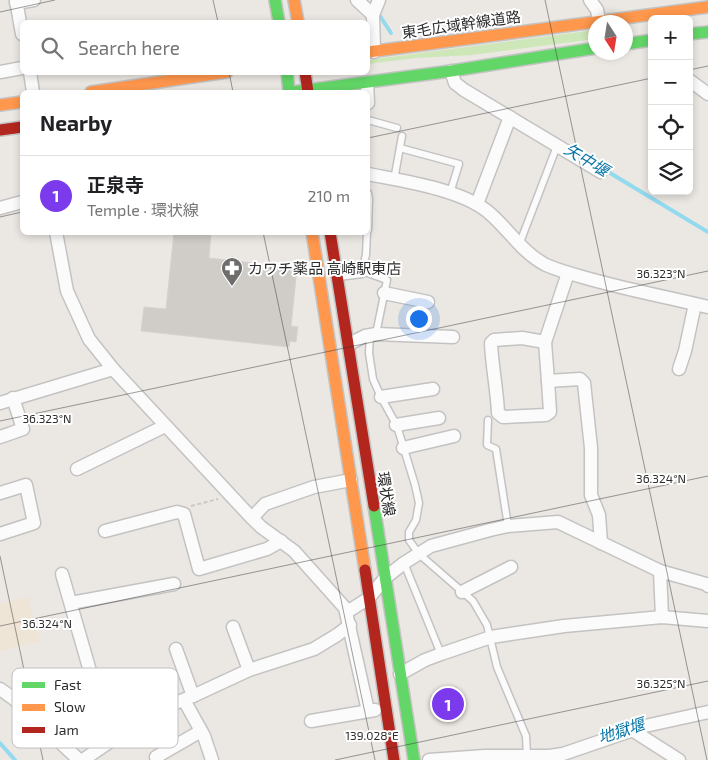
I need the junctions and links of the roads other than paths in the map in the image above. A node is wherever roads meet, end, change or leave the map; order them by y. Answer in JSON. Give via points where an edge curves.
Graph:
{"nodes":[{"id":1,"x":34,"y":0,"type":"edge"},
{"id":2,"x":275,"y":0,"type":"edge"},
{"id":3,"x":294,"y":0,"type":"edge"},
{"id":4,"x":357,"y":0,"type":"edge"},
{"id":5,"x":379,"y":0,"type":"edge"},
{"id":6,"x":590,"y":0,"type":"edge"},
{"id":7,"x":16,"y":1,"type":"edge"},
{"id":8,"x":675,"y":6,"type":"edge"},
{"id":9,"x":708,"y":7,"type":"edge"},
{"id":10,"x":373,"y":15,"type":"junction"},
{"id":11,"x":598,"y":15,"type":"edge"},
{"id":12,"x":626,"y":15,"type":"edge"},
{"id":13,"x":279,"y":20,"type":"edge"},
{"id":14,"x":298,"y":20,"type":"edge"},
{"id":15,"x":588,"y":22,"type":"edge"},
{"id":16,"x":20,"y":23,"type":"edge"},
{"id":17,"x":708,"y":32,"type":"edge"},
{"id":18,"x":693,"y":34,"type":"edge"},
{"id":19,"x":648,"y":41,"type":"edge"},
{"id":20,"x":633,"y":43,"type":"edge"},
{"id":21,"x":588,"y":49,"type":"edge"},
{"id":22,"x":371,"y":52,"type":"edge"},
{"id":23,"x":20,"y":68,"type":"edge"},
{"id":24,"x":451,"y":71,"type":"junction"},
{"id":25,"x":0,"y":72,"type":"edge"},
{"id":26,"x":30,"y":75,"type":"edge"},
{"id":27,"x":207,"y":75,"type":"edge"},
{"id":28,"x":287,"y":75,"type":"edge"},
{"id":29,"x":305,"y":75,"type":"edge"},
{"id":30,"x":367,"y":83,"type":"junction"},
{"id":31,"x":693,"y":83,"type":"edge"},
{"id":32,"x":33,"y":90,"type":"edge"},
{"id":33,"x":105,"y":90,"type":"edge"},
{"id":34,"x":290,"y":90,"type":"edge"},
{"id":35,"x":308,"y":90,"type":"edge"},
{"id":36,"x":321,"y":90,"type":"edge"},
{"id":37,"x":367,"y":90,"type":"edge"},
{"id":38,"x":708,"y":94,"type":"edge"},
{"id":39,"x":20,"y":102,"type":"edge"},
{"id":40,"x":0,"y":105,"type":"edge"},
{"id":41,"x":510,"y":117,"type":"junction"},
{"id":42,"x":370,"y":121,"type":"edge"},
{"id":43,"x":20,"y":127,"type":"edge"},
{"id":44,"x":397,"y":128,"type":"dead end"},
{"id":45,"x":0,"y":130,"type":"edge"},
{"id":46,"x":402,"y":136,"type":"dead end"},
{"id":47,"x":556,"y":146,"type":"junction"},
{"id":48,"x":400,"y":148,"type":"junction"},
{"id":49,"x":601,"y":172,"type":"dead end"},
{"id":50,"x":370,"y":174,"type":"edge"},
{"id":51,"x":394,"y":180,"type":"junction"},
{"id":52,"x":450,"y":193,"type":"junction"},
{"id":53,"x":20,"y":203,"type":"edge"},
{"id":54,"x":477,"y":204,"type":"junction"},
{"id":55,"x":0,"y":208,"type":"edge"},
{"id":56,"x":57,"y":235,"type":"edge"},
{"id":57,"x":312,"y":235,"type":"edge"},
{"id":58,"x":331,"y":235,"type":"edge"},
{"id":59,"x":367,"y":235,"type":"edge"},
{"id":60,"x":519,"y":245,"type":"junction"},
{"id":61,"x":362,"y":272,"type":"junction"},
{"id":62,"x":568,"y":273,"type":"junction"},
{"id":63,"x":338,"y":274,"type":"junction"},
{"id":64,"x":384,"y":293,"type":"junction"},
{"id":65,"x":428,"y":302,"type":"dead end"},
{"id":66,"x":695,"y":304,"type":"junction"},
{"id":67,"x":708,"y":308,"type":"edge"},
{"id":68,"x":373,"y":335,"type":"junction"},
{"id":69,"x":453,"y":338,"type":"dead end"},
{"id":70,"x":545,"y":342,"type":"junction"},
{"id":71,"x":348,"y":344,"type":"junction"},
{"id":72,"x":113,"y":369,"type":"junction"},
{"id":73,"x":679,"y":369,"type":"dead end"},
{"id":74,"x":548,"y":381,"type":"junction"},
{"id":75,"x":433,"y":389,"type":"dead end"},
{"id":76,"x":381,"y":397,"type":"junction"},
{"id":77,"x":13,"y":398,"type":"junction"},
{"id":78,"x":0,"y":403,"type":"edge"},
{"id":79,"x":439,"y":418,"type":"dead end"},
{"id":80,"x":488,"y":420,"type":"dead end"},
{"id":81,"x":396,"y":425,"type":"junction"},
{"id":82,"x":165,"y":426,"type":"junction"},
{"id":83,"x":454,"y":436,"type":"dead end"},
{"id":84,"x":0,"y":437,"type":"edge"},
{"id":85,"x":403,"y":448,"type":"junction"},
{"id":86,"x":77,"y":469,"type":"dead end"},
{"id":87,"x":351,"y":480,"type":"junction"},
{"id":88,"x":0,"y":493,"type":"edge"},
{"id":89,"x":252,"y":518,"type":"junction"},
{"id":90,"x":508,"y":526,"type":"junction"},
{"id":91,"x":106,"y":531,"type":"dead end"},
{"id":92,"x":0,"y":534,"type":"edge"},
{"id":93,"x":281,"y":542,"type":"junction"},
{"id":94,"x":601,"y":544,"type":"junction"},
{"id":95,"x":419,"y":554,"type":"junction"},
{"id":96,"x":404,"y":563,"type":"junction"},
{"id":97,"x":511,"y":567,"type":"dead end"},
{"id":98,"x":660,"y":571,"type":"junction"},
{"id":99,"x":62,"y":574,"type":"dead end"},
{"id":100,"x":385,"y":578,"type":"junction"},
{"id":101,"x":174,"y":584,"type":"dead end"},
{"id":102,"x":708,"y":586,"type":"edge"},
{"id":103,"x":462,"y":592,"type":"junction"},
{"id":104,"x":369,"y":598,"type":"junction"},
{"id":105,"x":71,"y":603,"type":"junction"},
{"id":106,"x":662,"y":617,"type":"junction"},
{"id":107,"x":348,"y":618,"type":"junction"},
{"id":108,"x":708,"y":621,"type":"edge"},
{"id":109,"x":233,"y":627,"type":"dead end"},
{"id":110,"x":491,"y":637,"type":"junction"},
{"id":111,"x":176,"y":649,"type":"dead end"},
{"id":112,"x":441,"y":654,"type":"junction"},
{"id":113,"x":89,"y":668,"type":"edge"},
{"id":114,"x":249,"y":670,"type":"junction"},
{"id":115,"x":400,"y":674,"type":"junction"},
{"id":116,"x":0,"y":689,"type":"edge"},
{"id":117,"x":12,"y":698,"type":"edge"},
{"id":118,"x":189,"y":698,"type":"junction"},
{"id":119,"x":178,"y":702,"type":"edge"},
{"id":120,"x":385,"y":708,"type":"junction"},
{"id":121,"x":368,"y":711,"type":"junction"},
{"id":122,"x":708,"y":712,"type":"edge"},
{"id":123,"x":311,"y":722,"type":"dead end"},
{"id":124,"x":632,"y":730,"type":"junction"},
{"id":125,"x":201,"y":731,"type":"junction"},
{"id":126,"x":178,"y":744,"type":"edge"},
{"id":127,"x":68,"y":748,"type":"edge"},
{"id":128,"x":172,"y":748,"type":"edge"},
{"id":129,"x":103,"y":754,"type":"edge"},
{"id":130,"x":527,"y":756,"type":"junction"},
{"id":131,"x":156,"y":757,"type":"dead end"},
{"id":132,"x":549,"y":758,"type":"edge"},
{"id":133,"x":81,"y":760,"type":"edge"},
{"id":134,"x":212,"y":760,"type":"edge"},
{"id":135,"x":394,"y":760,"type":"edge"},
{"id":136,"x":414,"y":760,"type":"edge"},
{"id":137,"x":430,"y":760,"type":"edge"},
{"id":138,"x":679,"y":760,"type":"edge"}],
"edges":[{"from":1,"to":7,"type":"street"},
{"from":2,"to":13,"type":"main road"},
{"from":3,"to":14,"type":"main road"},
{"from":4,"to":10,"type":"street"},
{"from":5,"to":10,"type":"street"},
{"from":6,"to":11,"type":"street"},
{"from":7,"to":16,"type":"street"},
{"from":8,"to":9,"type":"main road","name":"東毛広域幹線道路"},
{"from":8,"to":12,"type":"main road","name":"東毛広域幹線道路"},
{"from":10,"to":22,"type":"street"},
{"from":15,"to":22,"type":"main road","name":"東毛広域幹線道路"},
{"from":17,"to":18,"type":"main road"},
{"from":19,"to":20,"type":"main road"},
{"from":21,"to":24,"type":"main road"},
{"from":23,"to":25,"type":"street"},
{"from":24,"to":30,"type":"main road"},
{"from":24,"to":41,"type":"street","via":[[454,83]]},
{"from":26,"to":32,"type":"street"},
{"from":27,"to":33,"type":"main road"},
{"from":28,"to":34,"type":"main road"},
{"from":29,"to":35,"type":"main road"},
{"from":30,"to":36,"type":"main road"},
{"from":30,"to":37,"type":"street"},
{"from":31,"to":38,"type":"street"},
{"from":39,"to":40,"type":"main road"},
{"from":41,"to":47,"type":"street"},
{"from":41,"to":54,"type":"street"},
{"from":42,"to":44,"type":"lane"},
{"from":43,"to":45,"type":"main road"},
{"from":46,"to":48,"type":"lane"},
{"from":47,"to":49,"type":"street"},
{"from":47,"to":60,"type":"lane"},
{"from":48,"to":51,"type":"lane"},
{"from":48,"to":52,"type":"lane","via":[[459,164]]},
{"from":50,"to":51,"type":"street"},
{"from":51,"to":52,"type":"street"},
{"from":52,"to":54,"type":"street"},
{"from":53,"to":55,"type":"street"},
{"from":54,"to":60,"type":"street"},
{"from":56,"to":72,"type":"street","via":[[67,290],[77,314],[89,339]]},
{"from":57,"to":87,"type":"main road"},
{"from":58,"to":63,"type":"main road","name":"環状線"},
{"from":59,"to":61,"type":"lane"},
{"from":60,"to":62,"type":"street","via":[[546,265]]},
{"from":61,"to":63,"type":"street"},
{"from":61,"to":64,"type":"lane","via":[[387,280]]},
{"from":62,"to":66,"type":"street"},
{"from":62,"to":70,"type":"street"},
{"from":63,"to":71,"type":"main road","name":"環状線"},
{"from":64,"to":65,"type":"street"},
{"from":64,"to":68,"type":"lane"},
{"from":66,"to":67,"type":"street"},
{"from":66,"to":73,"type":"street"},
{"from":68,"to":69,"type":"street"},
{"from":68,"to":71,"type":"street"},
{"from":68,"to":76,"type":"lane","via":[[369,353],[373,379]]},
{"from":70,"to":74,"type":"street"},
{"from":70,"to":74,"type":"street","via":[[522,338],[491,343],[498,413],[503,416],[546,415],[550,412]]},
{"from":71,"to":100,"type":"main road","name":"環状線"},
{"from":72,"to":77,"type":"street"},
{"from":72,"to":82,"type":"street"},
{"from":74,"to":94,"type":"street","via":[[580,379],[584,383],[591,448],[591,495],[599,515]]},
{"from":75,"to":76,"type":"street"},
{"from":76,"to":81,"type":"lane"},
{"from":77,"to":78,"type":"street"},
{"from":77,"to":84,"type":"street","via":[[22,429]]},
{"from":79,"to":81,"type":"street"},
{"from":80,"to":90,"type":"lane","via":[[488,446],[496,449]]},
{"from":81,"to":85,"type":"lane"},
{"from":82,"to":86,"type":"street"},
{"from":82,"to":89,"type":"street"},
{"from":83,"to":85,"type":"street"},
{"from":85,"to":95,"type":"lane","via":[[419,503],[409,540]]},
{"from":87,"to":89,"type":"street","via":[[314,487],[265,504]]},
{"from":87,"to":104,"type":"main road"},
{"from":88,"to":92,"type":"street","via":[[26,485],[34,523]]},
{"from":89,"to":93,"type":"street"},
{"from":90,"to":94,"type":"street","via":[[558,522]]},
{"from":90,"to":95,"type":"street","via":[[431,546]]},
{"from":91,"to":93,"type":"street","via":[[177,512],[184,514],[198,569],[268,549]]},
{"from":93,"to":107,"type":"street","via":[[307,564]]},
{"from":94,"to":98,"type":"street"},
{"from":95,"to":96,"type":"street"},
{"from":95,"to":103,"type":"lane"},
{"from":96,"to":100,"type":"street"},
{"from":96,"to":112,"type":"lane"},
{"from":97,"to":103,"type":"street"},
{"from":98,"to":102,"type":"street"},
{"from":98,"to":106,"type":"street"},
{"from":99,"to":105,"type":"street"},
{"from":100,"to":104,"type":"street"},
{"from":100,"to":115,"type":"main road","name":"環状線"},
{"from":101,"to":105,"type":"street"},
{"from":103,"to":110,"type":"lane","via":[[473,601]]},
{"from":104,"to":107,"type":"street"},
{"from":104,"to":120,"type":"main road"},
{"from":105,"to":113,"type":"street"},
{"from":106,"to":108,"type":"street"},
{"from":106,"to":110,"type":"street"},
{"from":107,"to":114,"type":"street","via":[[337,635],[314,649]]},
{"from":107,"to":121,"type":"street"},
{"from":109,"to":114,"type":"street"},
{"from":110,"to":112,"type":"street"},
{"from":110,"to":130,"type":"lane","via":[[497,667],[526,736]]},
{"from":111,"to":118,"type":"street"},
{"from":112,"to":115,"type":"street"},
{"from":114,"to":118,"type":"street"},
{"from":115,"to":136,"type":"main road","name":"環状線"},
{"from":116,"to":117,"type":"street"},
{"from":118,"to":119,"type":"street"},
{"from":118,"to":125,"type":"street"},
{"from":120,"to":121,"type":"street"},
{"from":120,"to":135,"type":"main road"},
{"from":121,"to":123,"type":"street"},
{"from":122,"to":124,"type":"street"},
{"from":124,"to":132,"type":"street"},
{"from":124,"to":138,"type":"street"},
{"from":125,"to":126,"type":"street"},
{"from":125,"to":134,"type":"street"},
{"from":127,"to":133,"type":"street"},
{"from":128,"to":131,"type":"street"},
{"from":129,"to":133,"type":"street"},
{"from":130,"to":132,"type":"street"},
{"from":130,"to":137,"type":"street"}]}
